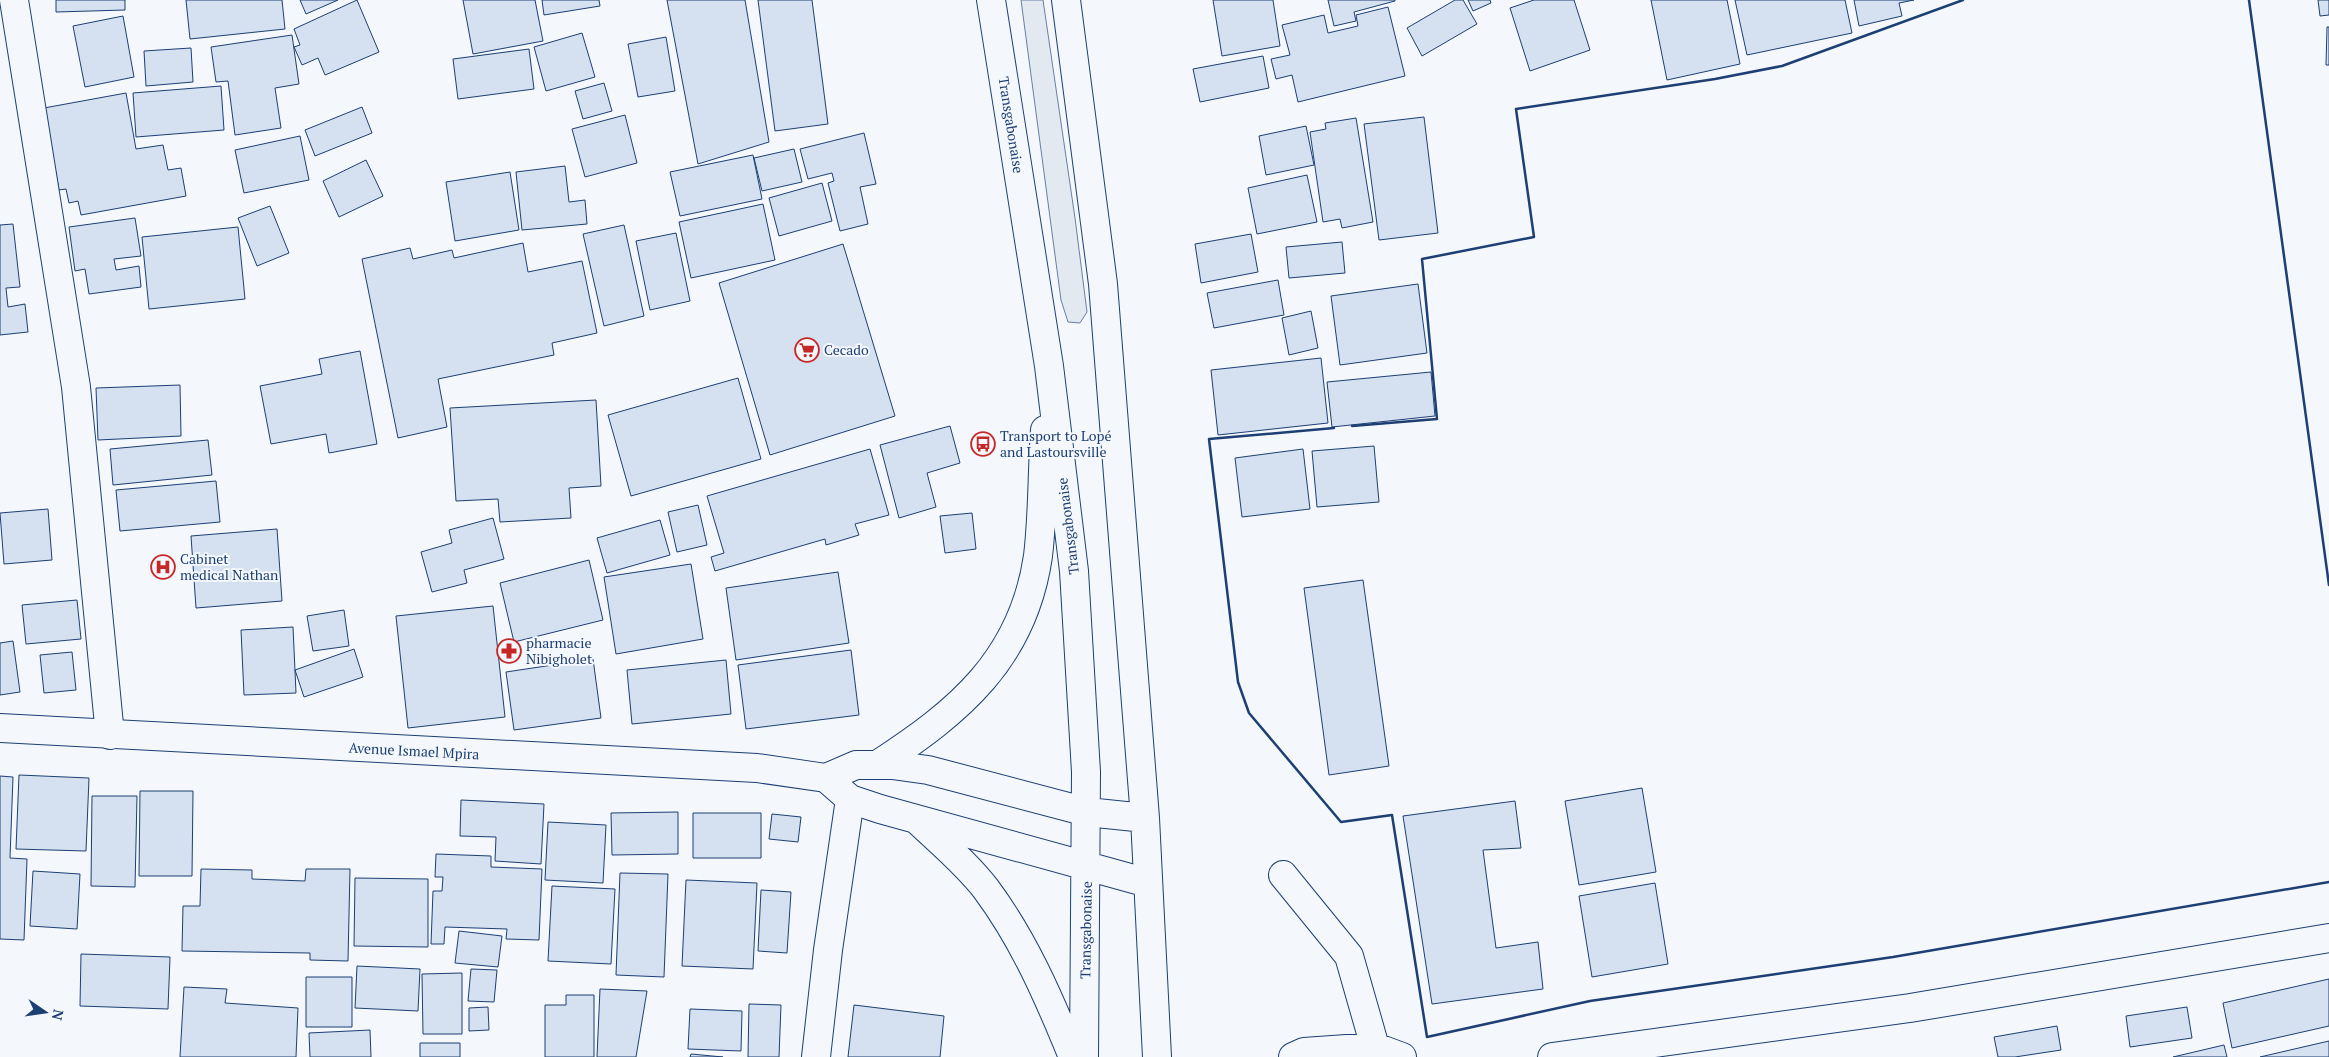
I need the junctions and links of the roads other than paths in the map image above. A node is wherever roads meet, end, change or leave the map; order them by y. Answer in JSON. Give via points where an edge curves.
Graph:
{"nodes":[{"id":1,"x":14,"y":0,"type":"edge"},
{"id":2,"x":992,"y":0,"type":"edge"},
{"id":3,"x":1066,"y":0,"type":"edge"},
{"id":4,"x":1049,"y":366,"type":"junction"},
{"id":5,"x":0,"y":728,"type":"edge"},
{"id":6,"x":110,"y":735,"type":"junction"},
{"id":7,"x":877,"y":765,"type":"junction"},
{"id":8,"x":826,"y":778,"type":"junction"},
{"id":9,"x":850,"y":799,"type":"junction"},
{"id":10,"x":1087,"y":812,"type":"junction"},
{"id":11,"x":914,"y":818,"type":"junction"},
{"id":12,"x":1145,"y":818,"type":"junction"},
{"id":13,"x":1087,"y":866,"type":"junction"},
{"id":14,"x":1282,"y":875,"type":"dead end"},
{"id":15,"x":1148,"y":883,"type":"junction"},
{"id":16,"x":2329,"y":938,"type":"edge"},
{"id":17,"x":1375,"y":1047,"type":"junction"},
{"id":18,"x":816,"y":1057,"type":"edge"},
{"id":19,"x":1073,"y":1057,"type":"edge"},
{"id":20,"x":1084,"y":1057,"type":"edge"},
{"id":21,"x":1156,"y":1057,"type":"edge"},
{"id":22,"x":1293,"y":1057,"type":"edge"},
{"id":23,"x":1402,"y":1057,"type":"edge"},
{"id":24,"x":1552,"y":1057,"type":"edge"}],
"edges":[{"from":1,"to":6,"type":"main road","via":[[76,387]]},
{"from":2,"to":4,"type":"main road","name":"Transgabonaise"},
{"from":3,"to":12,"type":"main road","via":[[1103,284]]},
{"from":4,"to":7,"type":"main road","via":[[1038,556],[1016,632],[997,663],[972,692],[906,746]]},
{"from":4,"to":10,"type":"main road","name":"Transgabonaise","via":[[1074,571]]},
{"from":5,"to":6,"type":"main road","name":"Avenue Ismael Mpira"},
{"from":6,"to":8,"type":"main road","name":"Avenue Ismael Mpira","via":[[757,768]]},
{"from":7,"to":8,"type":"main road","via":[[856,766]]},
{"from":7,"to":10,"type":"main road","via":[[928,770]]},
{"from":8,"to":9,"type":"main road"},
{"from":9,"to":11,"type":"main road"},
{"from":9,"to":18,"type":"main road"},
{"from":10,"to":12,"type":"main road"},
{"from":10,"to":13,"type":"main road","name":"Transgabonaise"},
{"from":11,"to":13,"type":"main road"},
{"from":11,"to":19,"type":"main road","via":[[985,888],[1004,916],[1025,948]]},
{"from":12,"to":15,"type":"main road"},
{"from":13,"to":15,"type":"main road"},
{"from":13,"to":20,"type":"main road","name":"Transgabonaise"},
{"from":14,"to":17,"type":"main road","via":[[1349,956]]},
{"from":15,"to":21,"type":"main road"},
{"from":16,"to":24,"type":"main road","via":[[1910,1008]]},
{"from":17,"to":22,"type":"main road","via":[[1304,1052]]},
{"from":17,"to":23,"type":"main road"}]}
